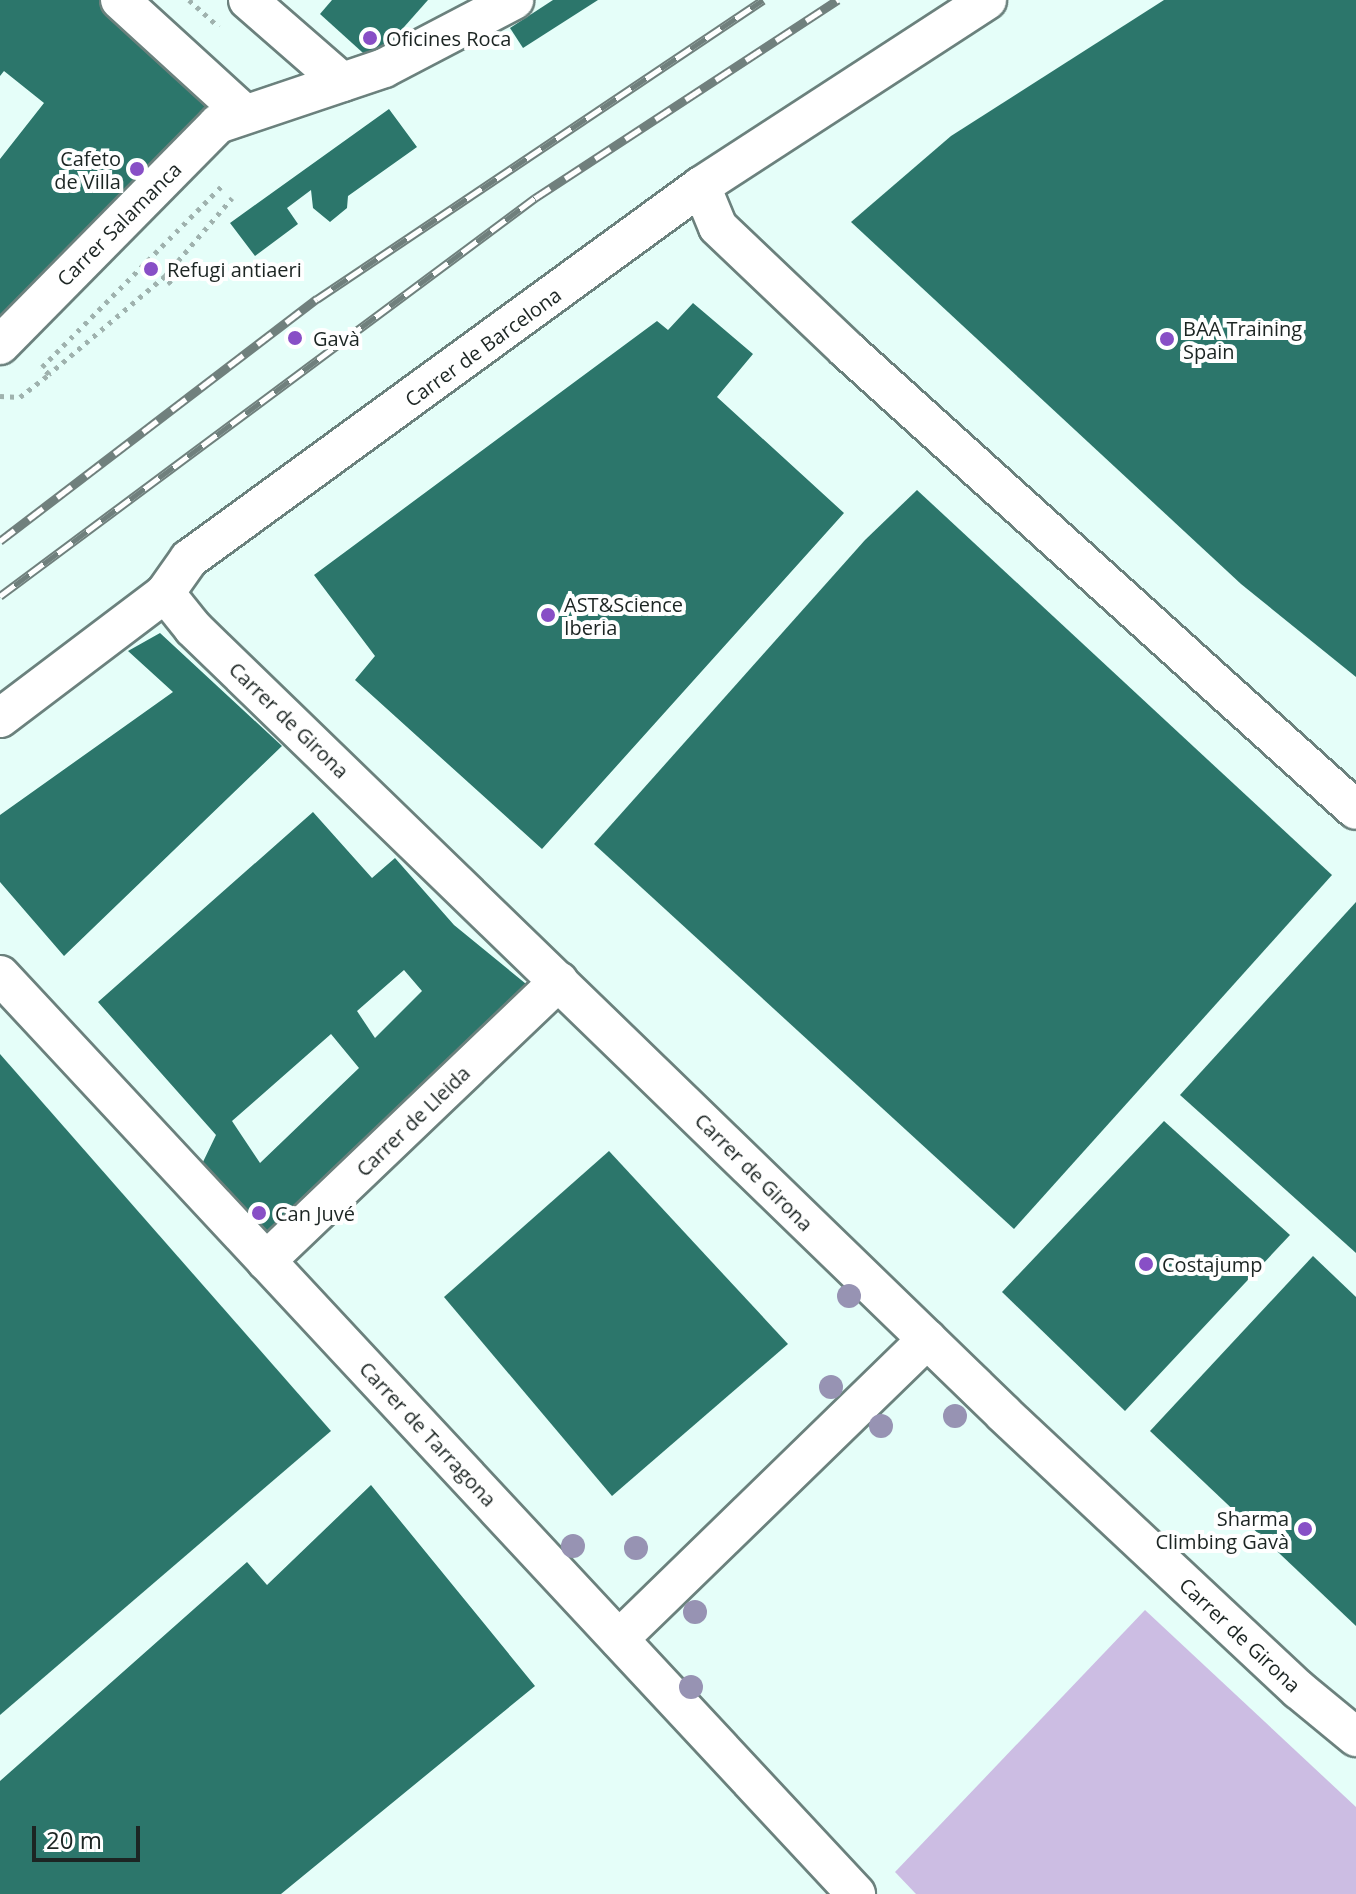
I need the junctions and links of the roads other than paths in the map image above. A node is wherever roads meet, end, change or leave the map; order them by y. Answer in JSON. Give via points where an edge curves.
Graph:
{"nodes":[{"id":1,"x":120,"y":0,"type":"edge"},
{"id":2,"x":248,"y":0,"type":"edge"},
{"id":3,"x":514,"y":0,"type":"edge"},
{"id":4,"x":987,"y":0,"type":"edge"},
{"id":5,"x":342,"y":82,"type":"junction"},
{"id":6,"x":245,"y":114,"type":"junction"},
{"id":7,"x":701,"y":186,"type":"junction"},
{"id":8,"x":0,"y":345,"type":"edge"},
{"id":9,"x":165,"y":593,"type":"junction"},
{"id":10,"x":0,"y":718,"type":"edge"},
{"id":11,"x":1356,"y":810,"type":"edge"},
{"id":12,"x":0,"y":975,"type":"edge"},
{"id":13,"x":559,"y":981,"type":"junction"},
{"id":14,"x":266,"y":1261,"type":"junction"},
{"id":15,"x":927,"y":1339,"type":"junction"},
{"id":16,"x":619,"y":1639,"type":"junction"},
{"id":17,"x":1356,"y":1737,"type":"edge"},
{"id":18,"x":856,"y":1894,"type":"edge"}],
"edges":[{"from":1,"to":6,"type":"street"},
{"from":2,"to":5,"type":"street"},
{"from":3,"to":5,"type":"street","name":"Carrer Salamanca","via":[[384,68]]},
{"from":4,"to":7,"type":"street","name":"Carrer de Barcelona"},
{"from":5,"to":6,"type":"street","name":"Carrer Salamanca"},
{"from":6,"to":8,"type":"street","name":"Carrer Salamanca","via":[[218,124]]},
{"from":7,"to":9,"type":"street","name":"Carrer de Barcelona","via":[[189,559]]},
{"from":7,"to":11,"type":"street","via":[[718,227],[835,339]]},
{"from":9,"to":10,"type":"street","name":"Carrer de Barcelona"},
{"from":9,"to":13,"type":"street","name":"Carrer de Girona","via":[[205,640]]},
{"from":12,"to":14,"type":"street","name":"Carrer de Tarragona"},
{"from":13,"to":14,"type":"street","name":"Carrer de Lleida"},
{"from":13,"to":15,"type":"street","name":"Carrer de Girona"},
{"from":14,"to":16,"type":"street","name":"Carrer de Tarragona"},
{"from":15,"to":16,"type":"street"},
{"from":15,"to":17,"type":"street","name":"Carrer de Girona","via":[[1174,1574]]},
{"from":16,"to":18,"type":"street","name":"Carrer de Tarragona"}]}
